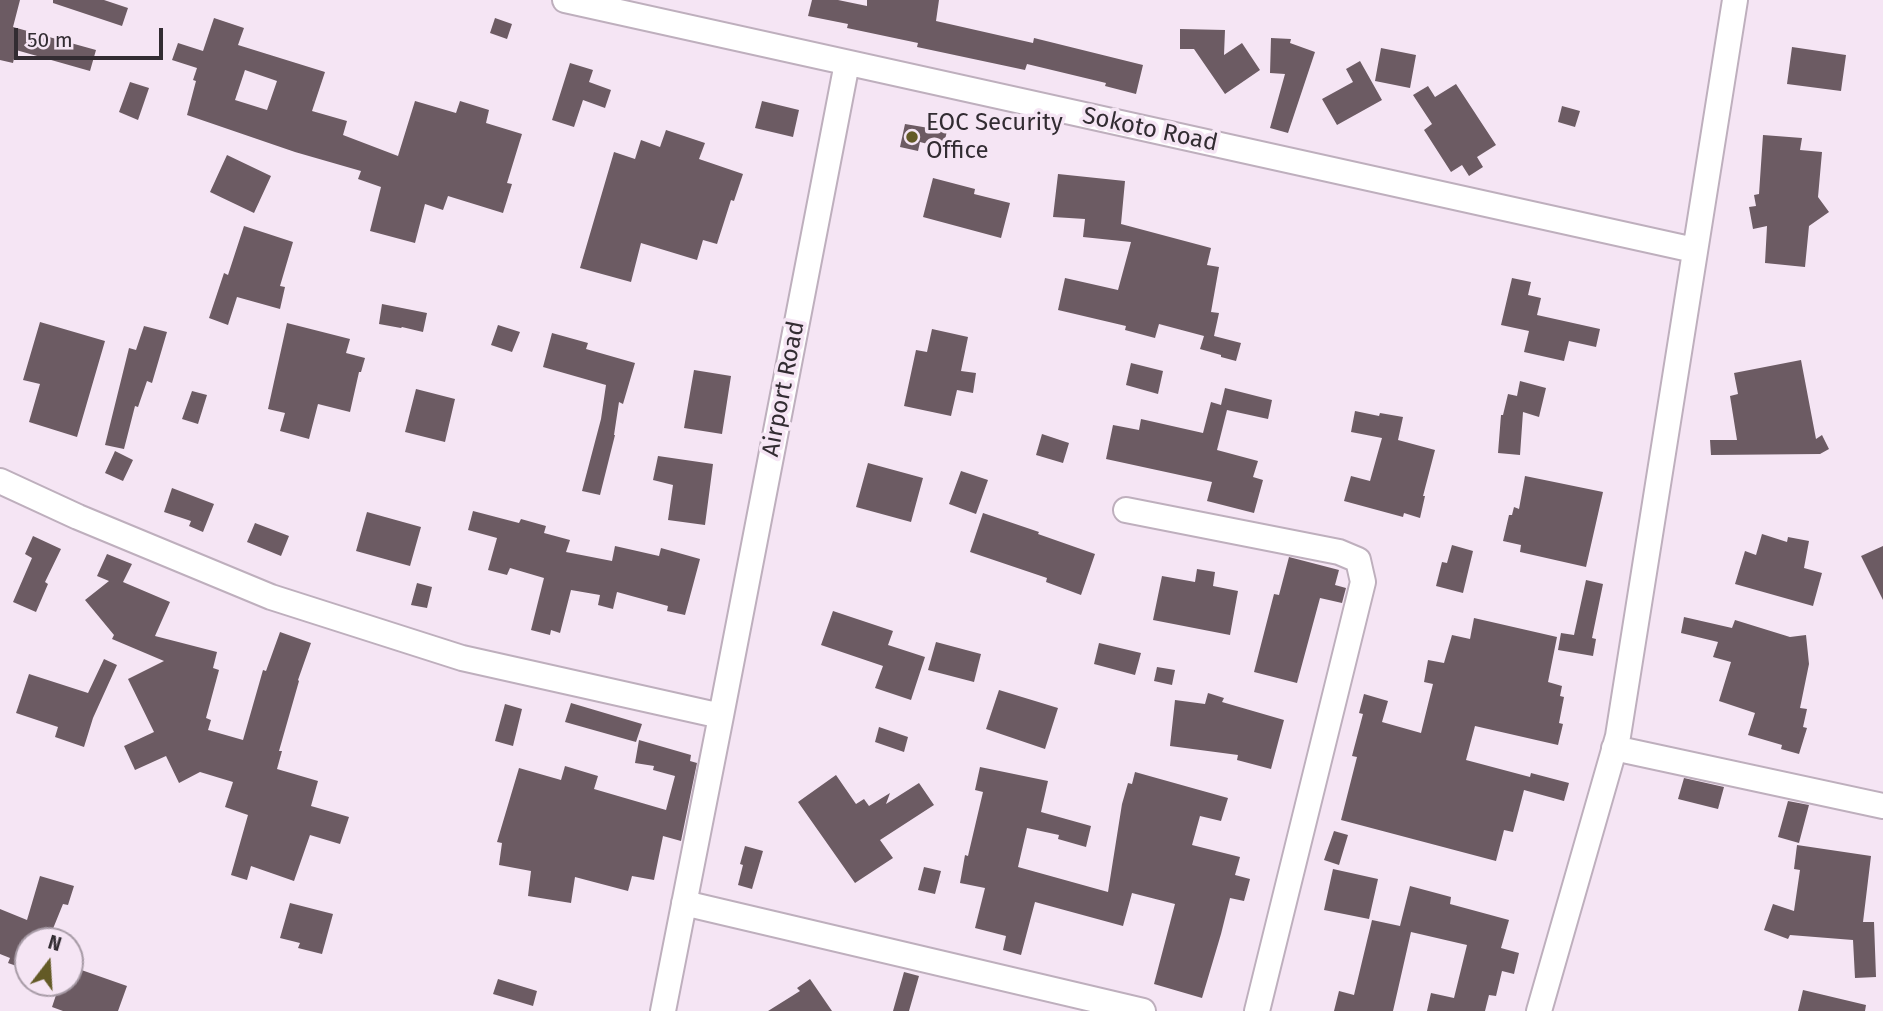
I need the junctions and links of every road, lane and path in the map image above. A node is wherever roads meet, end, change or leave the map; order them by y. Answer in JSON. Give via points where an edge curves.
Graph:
{"nodes":[{"id":1,"x":565,"y":0,"type":"edge"},
{"id":2,"x":1735,"y":0,"type":"edge"},
{"id":3,"x":847,"y":62,"type":"junction"},
{"id":4,"x":1694,"y":250,"type":"junction"},
{"id":5,"x":0,"y":481,"type":"edge"},
{"id":6,"x":1126,"y":510,"type":"dead end"},
{"id":7,"x":722,"y":716,"type":"junction"},
{"id":8,"x":1614,"y":748,"type":"junction"},
{"id":9,"x":1883,"y":806,"type":"edge"},
{"id":10,"x":684,"y":903,"type":"junction"},
{"id":11,"x":663,"y":1011,"type":"edge"},
{"id":12,"x":1143,"y":1011,"type":"edge"},
{"id":13,"x":1257,"y":1011,"type":"edge"},
{"id":14,"x":1539,"y":1011,"type":"edge"}],
"edges":[{"from":1,"to":3,"type":"street","name":"Sokoto Road"},
{"from":2,"to":4,"type":"street"},
{"from":3,"to":4,"type":"street","name":"Sokoto Road"},
{"from":3,"to":7,"type":"street","name":"Airport Road"},
{"from":4,"to":8,"type":"street"},
{"from":5,"to":7,"type":"street","via":[[271,597],[462,658]]},
{"from":6,"to":13,"type":"street","via":[[1339,552],[1359,560],[1363,582]]},
{"from":7,"to":10,"type":"street","name":"Airport Road"},
{"from":8,"to":9,"type":"street"},
{"from":8,"to":14,"type":"street"},
{"from":10,"to":11,"type":"street","name":"Airport Road"},
{"from":10,"to":12,"type":"street"}]}
